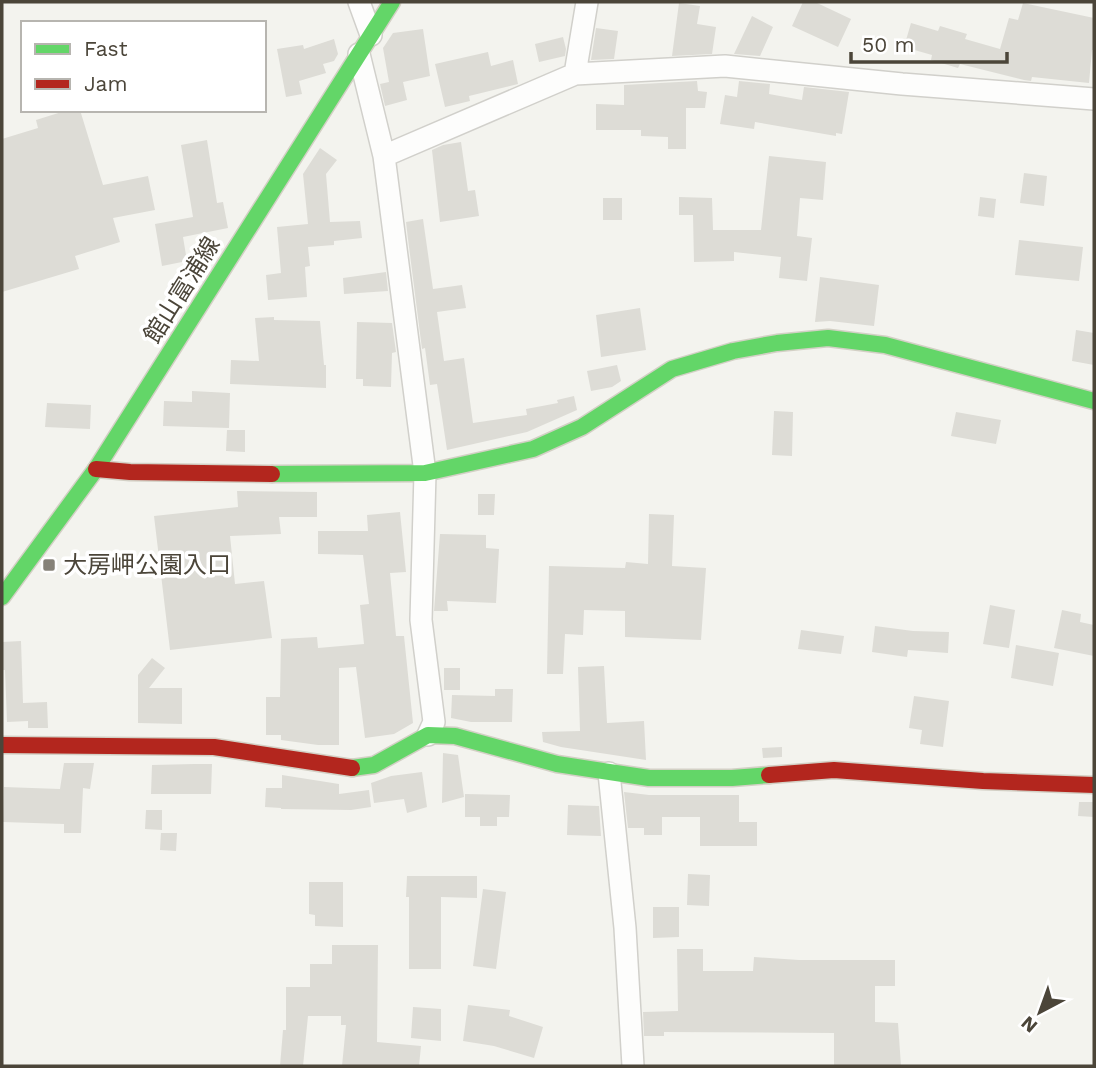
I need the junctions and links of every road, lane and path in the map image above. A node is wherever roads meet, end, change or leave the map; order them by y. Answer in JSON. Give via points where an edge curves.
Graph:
{"nodes":[{"id":1,"x":359,"y":2,"type":"edge"},
{"id":2,"x":392,"y":2,"type":"edge"},
{"id":3,"x":587,"y":2,"type":"edge"},
{"id":4,"x":371,"y":34,"type":"junction"},
{"id":5,"x":359,"y":54,"type":"junction"},
{"id":6,"x":575,"y":74,"type":"junction"},
{"id":7,"x":1094,"y":99,"type":"edge"},
{"id":8,"x":384,"y":156,"type":"junction"},
{"id":9,"x":1094,"y":401,"type":"edge"},
{"id":10,"x":96,"y":468,"type":"junction"},
{"id":11,"x":425,"y":473,"type":"junction"},
{"id":12,"x":2,"y":597,"type":"edge"},
{"id":13,"x":428,"y":735,"type":"junction"},
{"id":14,"x":2,"y":745,"type":"edge"},
{"id":15,"x":609,"y":773,"type":"junction"},
{"id":16,"x":1094,"y":785,"type":"edge"},
{"id":17,"x":633,"y":1066,"type":"edge"}],
"edges":[{"from":1,"to":4,"type":"street"},
{"from":2,"to":4,"type":"street","name":"館山富浦線"},
{"from":3,"to":6,"type":"street"},
{"from":4,"to":5,"type":"street","name":"館山富浦線"},
{"from":5,"to":8,"type":"street"},
{"from":5,"to":10,"type":"street","name":"館山富浦線"},
{"from":6,"to":7,"type":"street","via":[[725,66]]},
{"from":6,"to":8,"type":"street"},
{"from":8,"to":11,"type":"street"},
{"from":9,"to":11,"type":"street","via":[[885,345],[828,338],[790,341],[672,369],[582,427],[533,449]]},
{"from":10,"to":11,"type":"street"},
{"from":10,"to":12,"type":"street","name":"館山富浦線"},
{"from":11,"to":13,"type":"street","via":[[421,620],[434,722]]},
{"from":13,"to":14,"type":"street","via":[[374,765],[351,768],[214,747]]},
{"from":13,"to":15,"type":"street","via":[[455,736]]},
{"from":15,"to":16,"type":"street","via":[[732,778],[834,770]]},
{"from":15,"to":17,"type":"street"}]}
